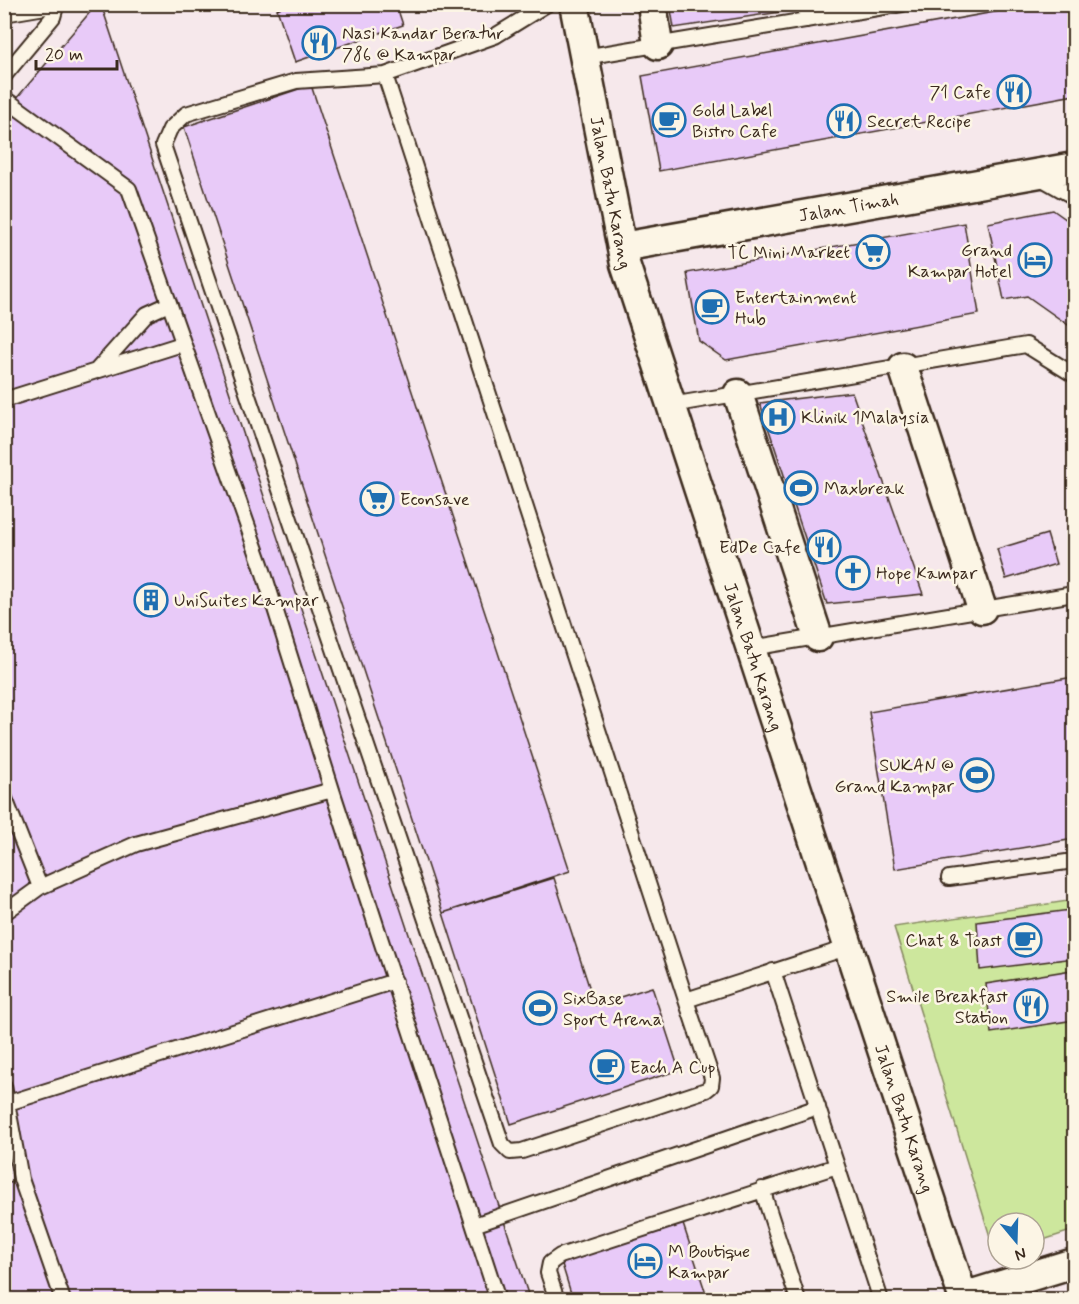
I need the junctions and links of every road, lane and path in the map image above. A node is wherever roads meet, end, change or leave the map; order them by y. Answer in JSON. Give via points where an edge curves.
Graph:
{"nodes":[{"id":1,"x":548,"y":4,"type":"edge"},
{"id":2,"x":574,"y":4,"type":"edge"},
{"id":3,"x":652,"y":4,"type":"edge"},
{"id":4,"x":805,"y":4,"type":"edge"},
{"id":5,"x":902,"y":4,"type":"edge"},
{"id":6,"x":4,"y":15,"type":"edge"},
{"id":7,"x":807,"y":20,"type":"junction"},
{"id":8,"x":658,"y":45,"type":"junction"},
{"id":9,"x":584,"y":57,"type":"junction"},
{"id":10,"x":385,"y":75,"type":"junction"},
{"id":11,"x":4,"y":76,"type":"edge"},
{"id":12,"x":4,"y":98,"type":"edge"},
{"id":13,"x":1074,"y":167,"type":"edge"},
{"id":14,"x":1034,"y":174,"type":"junction"},
{"id":15,"x":1074,"y":197,"type":"edge"},
{"id":16,"x":622,"y":247,"type":"junction"},
{"id":17,"x":169,"y":304,"type":"junction"},
{"id":18,"x":182,"y":344,"type":"junction"},
{"id":19,"x":903,"y":367,"type":"junction"},
{"id":20,"x":96,"y":371,"type":"junction"},
{"id":21,"x":1074,"y":375,"type":"edge"},
{"id":22,"x":738,"y":394,"type":"junction"},
{"id":23,"x":4,"y":400,"type":"edge"},
{"id":24,"x":671,"y":405,"type":"junction"},
{"id":25,"x":1074,"y":594,"type":"edge"},
{"id":26,"x":982,"y":609,"type":"junction"},
{"id":27,"x":818,"y":637,"type":"junction"},
{"id":28,"x":751,"y":648,"type":"junction"},
{"id":29,"x":332,"y":790,"type":"junction"},
{"id":30,"x":4,"y":796,"type":"edge"},
{"id":31,"x":1074,"y":861,"type":"edge"},
{"id":32,"x":949,"y":878,"type":"dead end"},
{"id":33,"x":40,"y":887,"type":"junction"},
{"id":34,"x":4,"y":913,"type":"edge"},
{"id":35,"x":849,"y":947,"type":"junction"},
{"id":36,"x":773,"y":971,"type":"junction"},
{"id":37,"x":395,"y":981,"type":"junction"},
{"id":38,"x":686,"y":1000,"type":"junction"},
{"id":39,"x":4,"y":1086,"type":"edge"},
{"id":40,"x":8,"y":1103,"type":"junction"},
{"id":41,"x":818,"y":1107,"type":"junction"},
{"id":42,"x":837,"y":1166,"type":"junction"},
{"id":43,"x":762,"y":1189,"type":"junction"},
{"id":44,"x":474,"y":1225,"type":"junction"},
{"id":45,"x":1074,"y":1263,"type":"edge"},
{"id":46,"x":964,"y":1298,"type":"edge"},
{"id":47,"x":63,"y":1299,"type":"edge"},
{"id":48,"x":498,"y":1299,"type":"edge"},
{"id":49,"x":557,"y":1299,"type":"edge"},
{"id":50,"x":798,"y":1299,"type":"edge"},
{"id":51,"x":881,"y":1299,"type":"edge"}],
"edges":[{"from":1,"to":10,"type":"lane","via":[[495,36]]},
{"from":2,"to":9,"type":"street","name":"Jalan Batu Karang"},
{"from":3,"to":8,"type":"street"},
{"from":4,"to":7,"type":"lane"},
{"from":5,"to":7,"type":"lane"},
{"from":6,"to":11,"type":"lane","via":[[51,6],[55,10]]},
{"from":7,"to":8,"type":"lane"},
{"from":8,"to":9,"type":"lane"},
{"from":9,"to":16,"type":"street","name":"Jalan Batu Karang"},
{"from":10,"to":38,"type":"lane"},
{"from":10,"to":38,"type":"lane","via":[[296,81],[186,114],[170,129],[163,145],[502,1144],[510,1152],[522,1152],[706,1090],[712,1078]]},
{"from":12,"to":17,"type":"lane","via":[[129,189]]},
{"from":13,"to":14,"type":"street","name":"Jalan Timah"},
{"from":14,"to":15,"type":"lane"},
{"from":14,"to":16,"type":"street","name":"Jalan Timah"},
{"from":16,"to":24,"type":"street","name":"Jalan Batu Karang"},
{"from":17,"to":18,"type":"lane"},
{"from":17,"to":20,"type":"lane","via":[[147,314]]},
{"from":18,"to":20,"type":"lane"},
{"from":18,"to":29,"type":"lane","via":[[261,564]]},
{"from":19,"to":21,"type":"lane","via":[[1026,345]]},
{"from":19,"to":22,"type":"lane"},
{"from":19,"to":26,"type":"street"},
{"from":20,"to":23,"type":"lane"},
{"from":22,"to":24,"type":"lane"},
{"from":22,"to":27,"type":"street"},
{"from":24,"to":28,"type":"street","name":"Jalan Batu Karang"},
{"from":25,"to":26,"type":"lane"},
{"from":26,"to":27,"type":"lane"},
{"from":27,"to":28,"type":"lane"},
{"from":28,"to":35,"type":"street","name":"Jalan Batu Karang"},
{"from":29,"to":33,"type":"lane","via":[[136,844]]},
{"from":29,"to":37,"type":"lane"},
{"from":30,"to":33,"type":"lane"},
{"from":31,"to":32,"type":"lane"},
{"from":33,"to":34,"type":"lane"},
{"from":35,"to":36,"type":"lane"},
{"from":35,"to":46,"type":"street","name":"Jalan Batu Karang"},
{"from":36,"to":38,"type":"lane"},
{"from":36,"to":41,"type":"lane"},
{"from":37,"to":40,"type":"lane"},
{"from":37,"to":44,"type":"lane"},
{"from":39,"to":40,"type":"lane"},
{"from":40,"to":47,"type":"lane","via":[[21,1179]]},
{"from":41,"to":42,"type":"lane"},
{"from":41,"to":44,"type":"lane"},
{"from":42,"to":43,"type":"lane"},
{"from":42,"to":51,"type":"lane"},
{"from":43,"to":49,"type":"lane","via":[[560,1256],[550,1263],[548,1273]]},
{"from":43,"to":50,"type":"lane"},
{"from":44,"to":48,"type":"lane"},
{"from":45,"to":46,"type":"street"}]}
